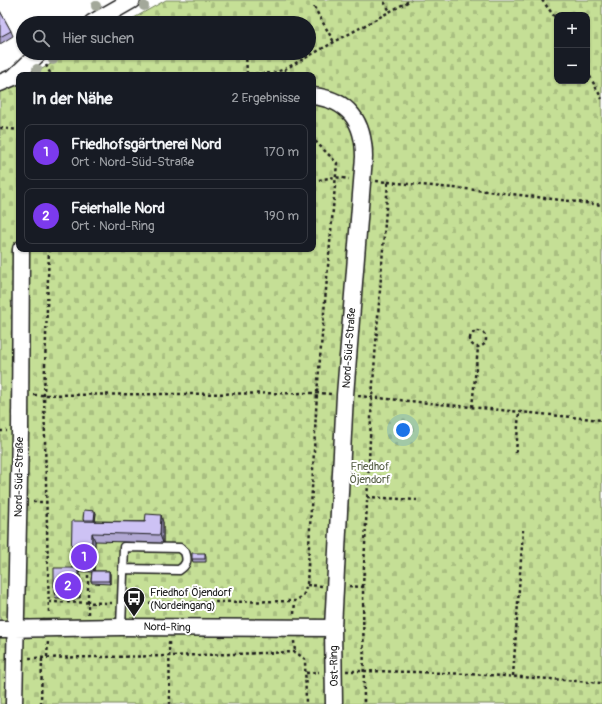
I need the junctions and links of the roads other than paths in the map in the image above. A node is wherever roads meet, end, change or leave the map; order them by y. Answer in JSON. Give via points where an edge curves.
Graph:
{"nodes":[{"id":1,"x":132,"y":0,"type":"edge"},
{"id":2,"x":104,"y":16,"type":"edge"},
{"id":3,"x":31,"y":60,"type":"edge"},
{"id":4,"x":19,"y":72,"type":"edge"},
{"id":5,"x":16,"y":75,"type":"edge"},
{"id":6,"x":0,"y":83,"type":"edge"},
{"id":7,"x":316,"y":97,"type":"edge"},
{"id":8,"x":21,"y":252,"type":"edge"},
{"id":9,"x":123,"y":569,"type":"junction"},
{"id":10,"x":121,"y":627,"type":"junction"},
{"id":11,"x":333,"y":628,"type":"junction"},
{"id":12,"x":8,"y":629,"type":"edge"},
{"id":13,"x":14,"y":704,"type":"edge"},
{"id":14,"x":334,"y":704,"type":"edge"}],
"edges":[{"from":1,"to":2,"type":"street"},
{"from":3,"to":4,"type":"street"},
{"from":5,"to":6,"type":"street"},
{"from":7,"to":11,"type":"street","name":"Nord-Süd-Straße","via":[[338,103],[351,114],[358,123],[364,143],[345,395]]},
{"from":8,"to":12,"type":"street","name":"Nord-Süd-Straße","via":[[20,394]]},
{"from":9,"to":9,"type":"lane","via":[[179,570],[184,567],[187,557],[180,548],[124,546]]},
{"from":9,"to":10,"type":"lane"},
{"from":10,"to":11,"type":"street","name":"Nord-Ring"},
{"from":10,"to":12,"type":"street","name":"Nord-Ring"},
{"from":11,"to":14,"type":"street","name":"Ost-Ring"},
{"from":12,"to":13,"type":"street","name":"Nord-Süd-Straße","via":[[15,658]]}]}
